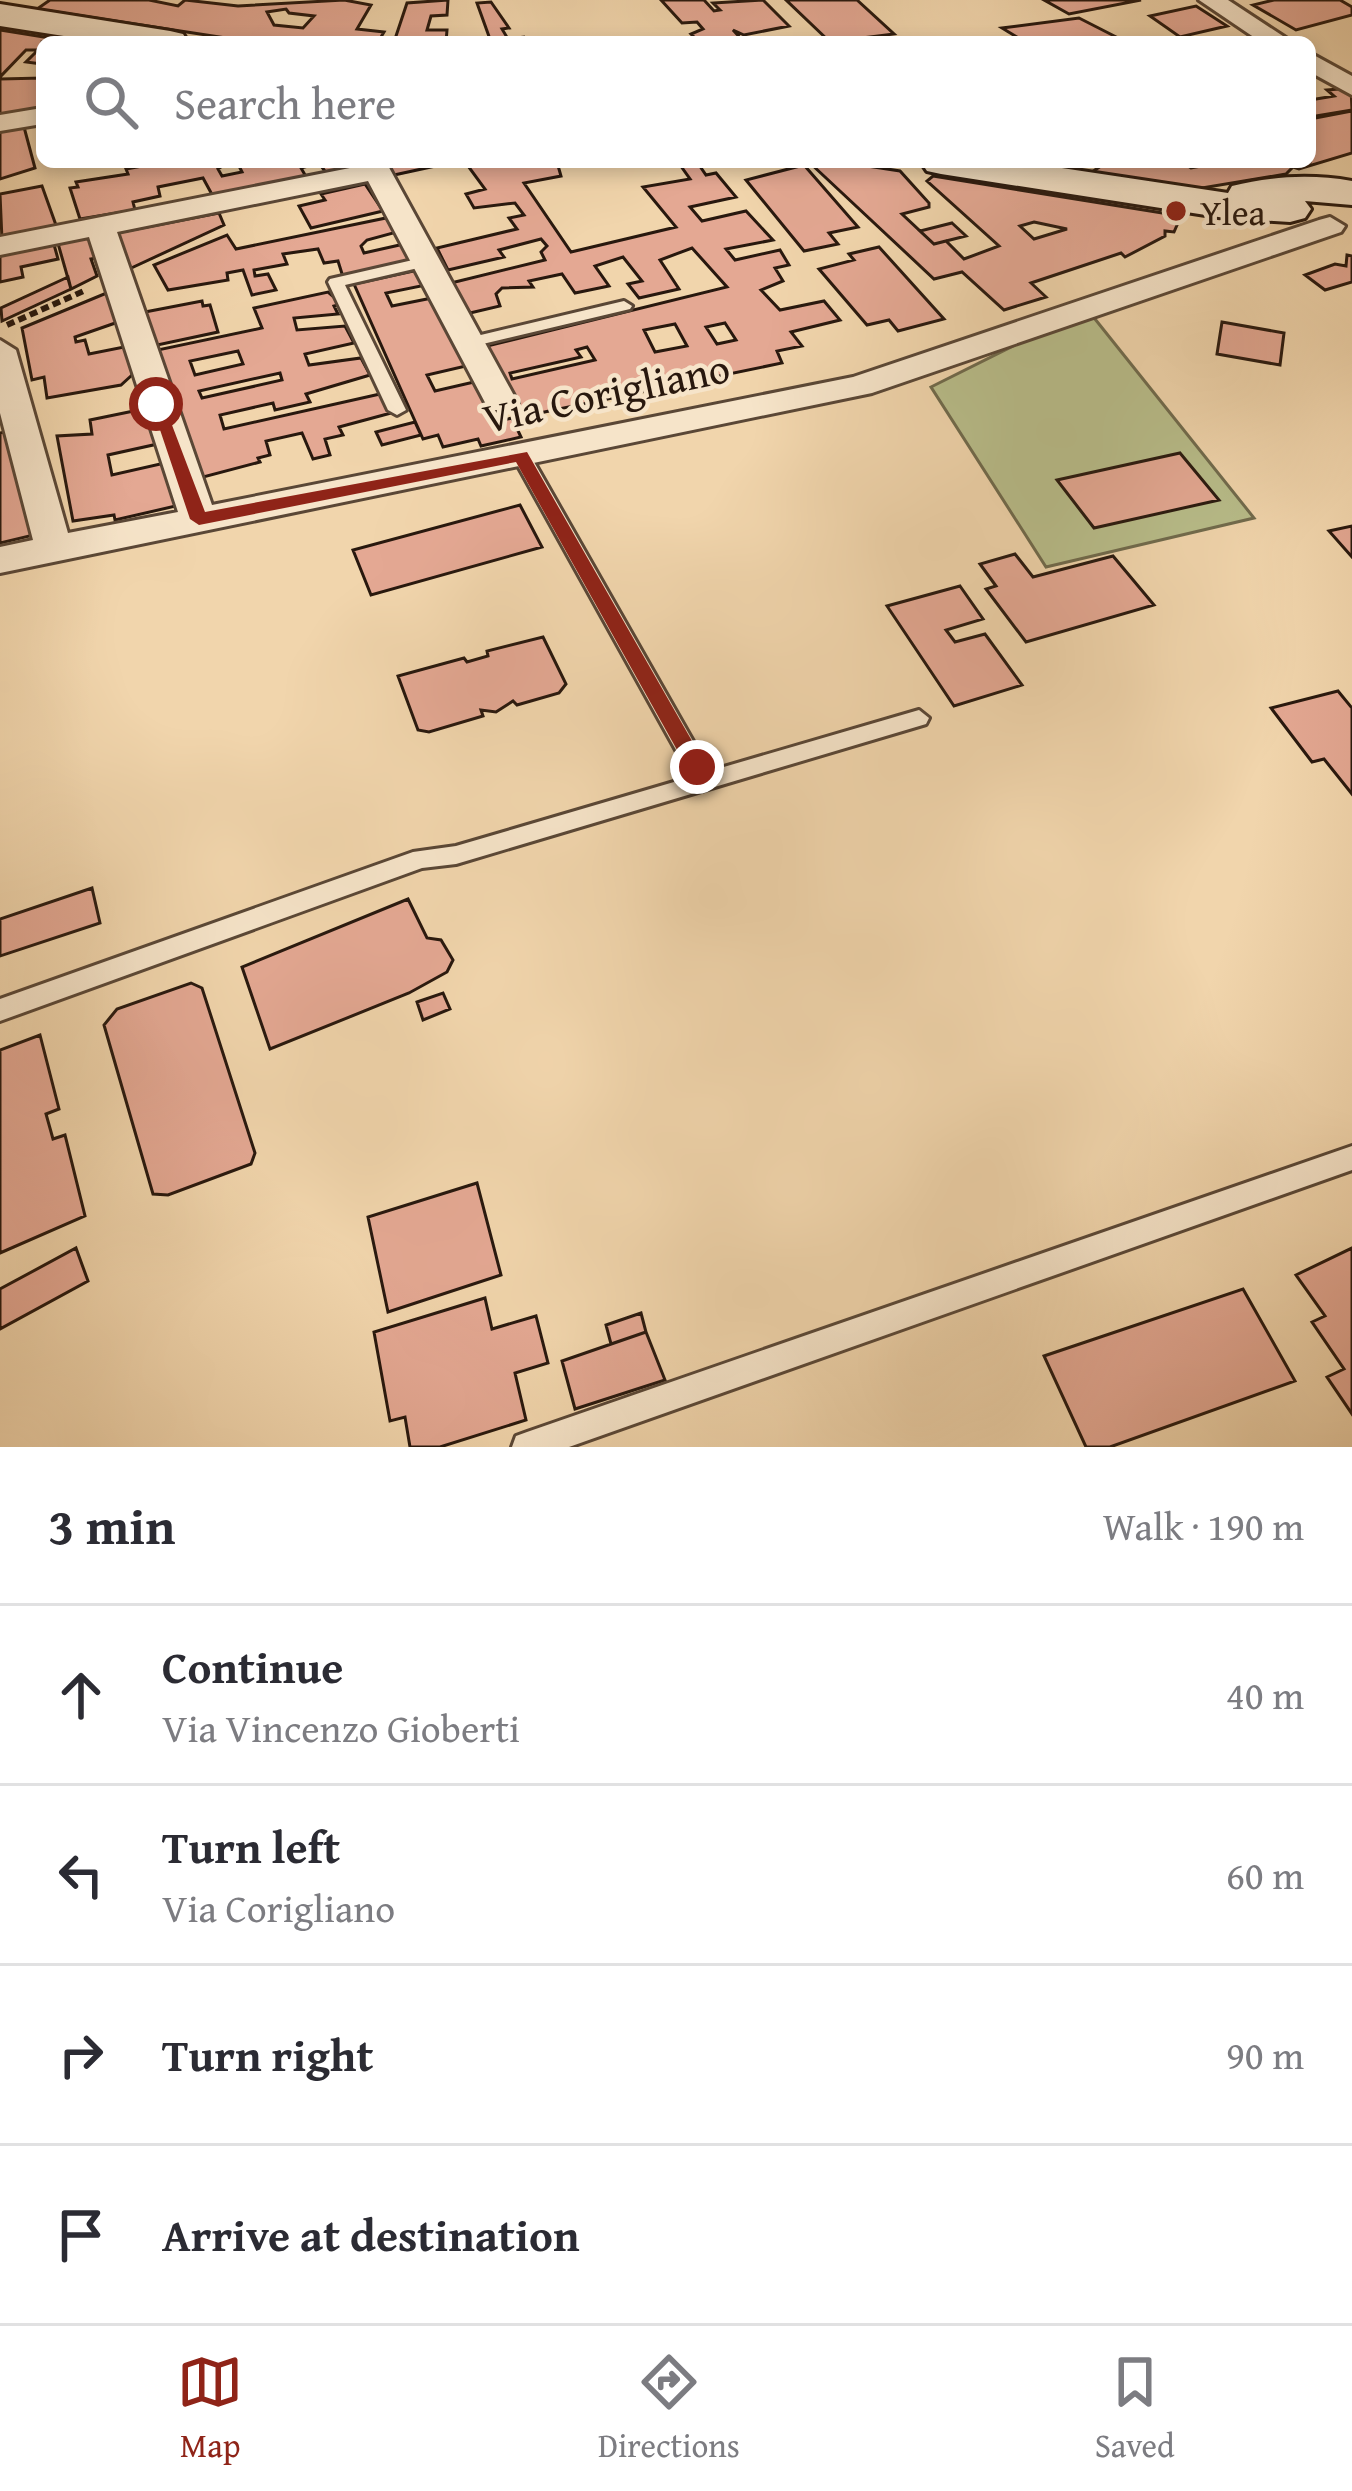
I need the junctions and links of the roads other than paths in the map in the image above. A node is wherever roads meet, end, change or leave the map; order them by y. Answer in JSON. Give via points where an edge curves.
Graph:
{"nodes":[{"id":1,"x":1211,"y":0,"type":"edge"},
{"id":2,"x":0,"y":15,"type":"edge"},
{"id":3,"x":108,"y":36,"type":"edge"},
{"id":4,"x":1269,"y":36,"type":"edge"},
{"id":5,"x":1316,"y":65,"type":"edge"},
{"id":6,"x":1352,"y":87,"type":"edge"},
{"id":7,"x":36,"y":117,"type":"edge"},
{"id":8,"x":0,"y":123,"type":"edge"},
{"id":9,"x":366,"y":168,"type":"edge"},
{"id":10,"x":376,"y":168,"type":"edge"},
{"id":11,"x":980,"y":168,"type":"edge"},
{"id":12,"x":1151,"y":194,"type":"junction"},
{"id":13,"x":1319,"y":217,"type":"edge"},
{"id":14,"x":100,"y":226,"type":"junction"},
{"id":15,"x":0,"y":246,"type":"edge"},
{"id":16,"x":426,"y":262,"type":"junction"},
{"id":17,"x":1217,"y":262,"type":"junction"},
{"id":18,"x":624,"y":306,"type":"dead end"},
{"id":19,"x":470,"y":342,"type":"junction"},
{"id":20,"x":0,"y":350,"type":"edge"},
{"id":21,"x":501,"y":403,"type":"dead end"},
{"id":22,"x":397,"y":410,"type":"dead end"},
{"id":23,"x":521,"y":455,"type":"junction"},
{"id":24,"x":199,"y":519,"type":"junction"},
{"id":25,"x":54,"y":549,"type":"junction"},
{"id":26,"x":0,"y":560,"type":"edge"},
{"id":27,"x":919,"y":718,"type":"dead end"},
{"id":28,"x":705,"y":782,"type":"junction"},
{"id":29,"x":0,"y":1010,"type":"edge"},
{"id":30,"x":1352,"y":1158,"type":"edge"},
{"id":31,"x":527,"y":1447,"type":"edge"}],
"edges":[{"from":1,"to":4,"type":"street"},
{"from":2,"to":3,"type":"main road"},
{"from":5,"to":6,"type":"street"},
{"from":7,"to":8,"type":"street"},
{"from":9,"to":14,"type":"street"},
{"from":10,"to":16,"type":"street"},
{"from":11,"to":12,"type":"main road"},
{"from":12,"to":13,"type":"main road"},
{"from":12,"to":13,"type":"main road"},
{"from":13,"to":17,"type":"street"},
{"from":13,"to":17,"type":"street","name":"Via Corigliano"},
{"from":14,"to":15,"type":"street"},
{"from":14,"to":24,"type":"street"},
{"from":16,"to":19,"type":"street"},
{"from":16,"to":22,"type":"lane","via":[[336,283]]},
{"from":17,"to":23,"type":"street","name":"Via Corigliano","via":[[860,386]]},
{"from":18,"to":19,"type":"lane"},
{"from":19,"to":21,"type":"street"},
{"from":20,"to":25,"type":"street"},
{"from":23,"to":24,"type":"street","name":"Via Corigliano"},
{"from":23,"to":28,"type":"lane"},
{"from":24,"to":25,"type":"street","name":"Via Corigliano"},
{"from":25,"to":26,"type":"street","name":"Via Corigliano"},
{"from":27,"to":28,"type":"lane"},
{"from":28,"to":29,"type":"lane","via":[[421,859]]},
{"from":30,"to":31,"type":"lane"}]}
